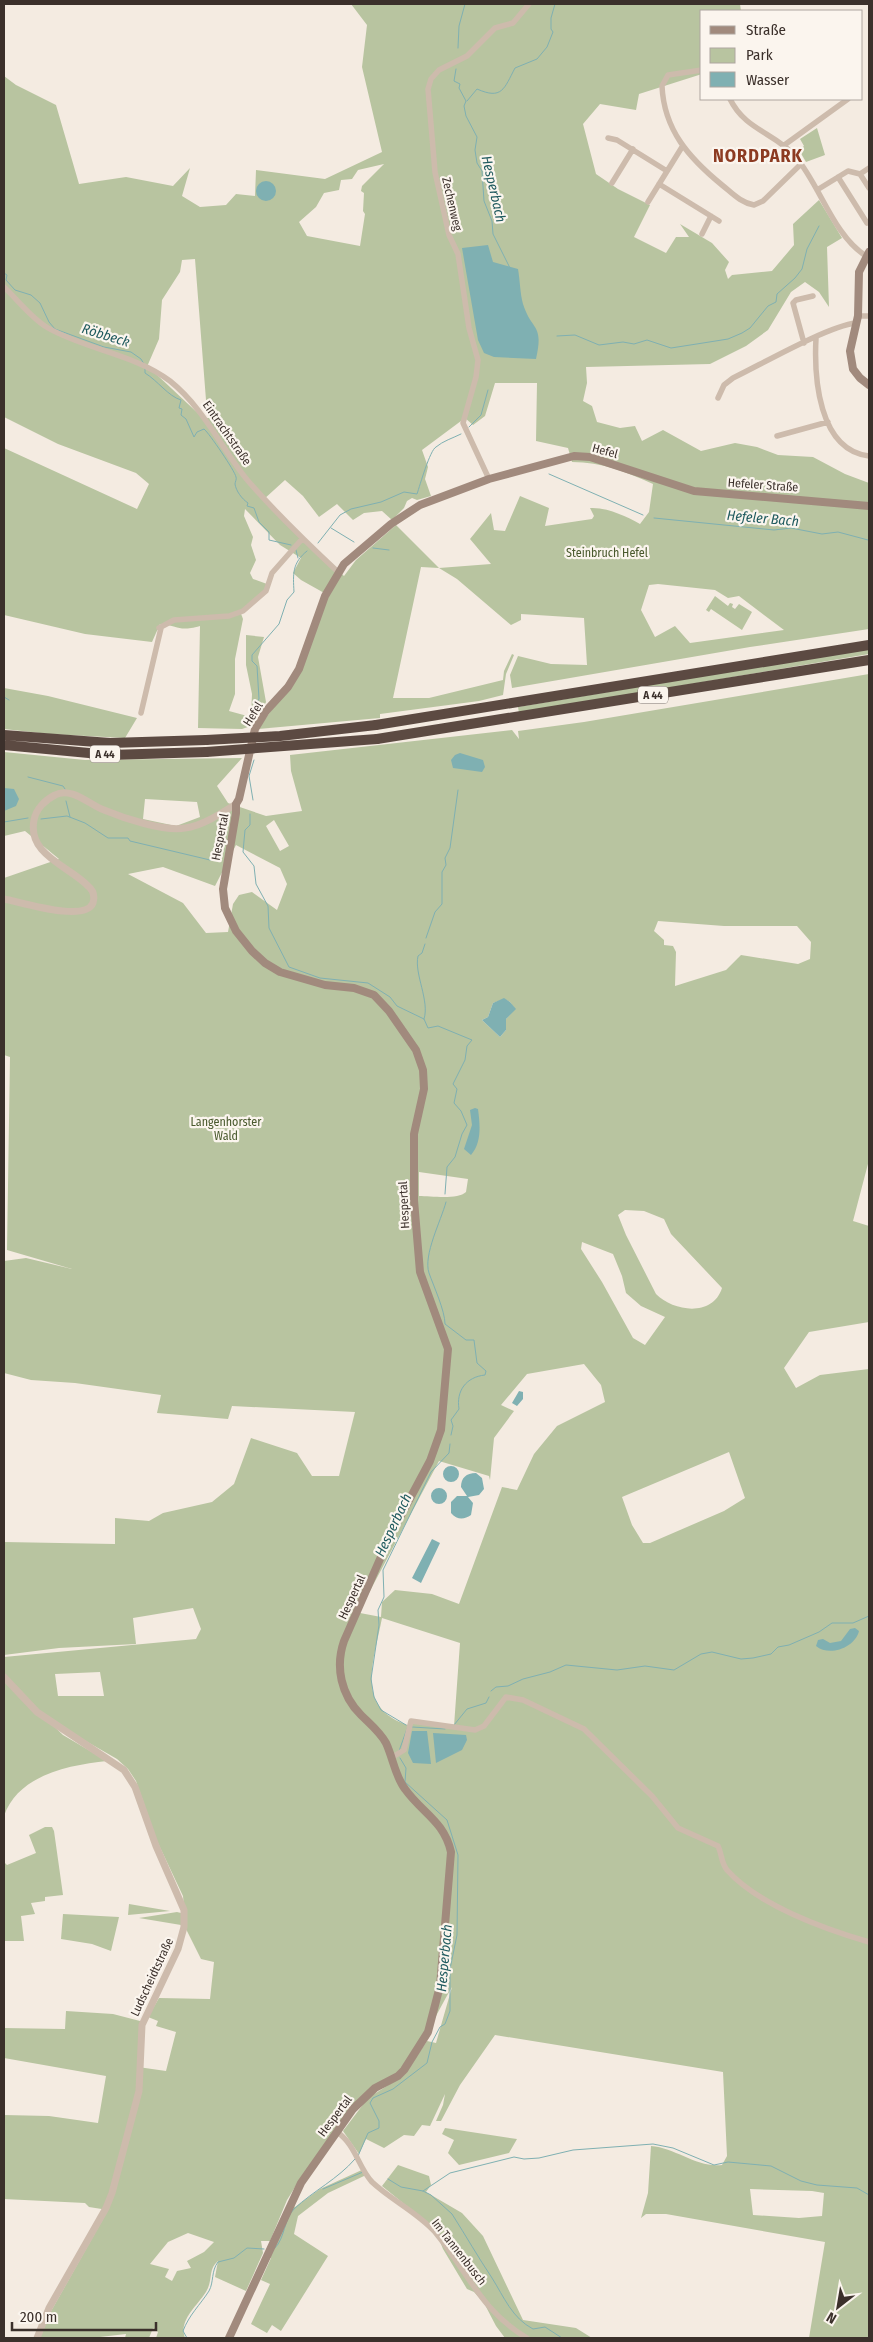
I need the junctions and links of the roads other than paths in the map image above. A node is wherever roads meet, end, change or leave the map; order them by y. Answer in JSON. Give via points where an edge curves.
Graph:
{"nodes":[{"id":1,"x":529,"y":4,"type":"edge"},
{"id":2,"x":700,"y":70,"type":"edge"},
{"id":3,"x":731,"y":100,"type":"edge"},
{"id":4,"x":847,"y":100,"type":"edge"},
{"id":5,"x":608,"y":138,"type":"dead end"},
{"id":6,"x":783,"y":146,"type":"junction"},
{"id":7,"x":682,"y":147,"type":"junction"},
{"id":8,"x":633,"y":149,"type":"junction"},
{"id":9,"x":801,"y":164,"type":"junction"},
{"id":10,"x":869,"y":168,"type":"edge"},
{"id":11,"x":667,"y":171,"type":"junction"},
{"id":12,"x":860,"y":174,"type":"junction"},
{"id":13,"x":838,"y":177,"type":"junction"},
{"id":14,"x":612,"y":182,"type":"dead end"},
{"id":15,"x":659,"y":184,"type":"junction"},
{"id":16,"x":869,"y":188,"type":"edge"},
{"id":17,"x":817,"y":190,"type":"junction"},
{"id":18,"x":648,"y":202,"type":"dead end"},
{"id":19,"x":711,"y":216,"type":"junction"},
{"id":20,"x":719,"y":221,"type":"dead end"},
{"id":21,"x":867,"y":223,"type":"dead end"},
{"id":22,"x":702,"y":234,"type":"dead end"},
{"id":23,"x":868,"y":254,"type":"edge"},
{"id":24,"x":4,"y":287,"type":"edge"},
{"id":25,"x":813,"y":296,"type":"dead end"},
{"id":26,"x":869,"y":316,"type":"edge"},
{"id":27,"x":857,"y":320,"type":"junction"},
{"id":28,"x":816,"y":338,"type":"junction"},
{"id":29,"x":804,"y":344,"type":"junction"},
{"id":30,"x":869,"y":385,"type":"edge"},
{"id":31,"x":718,"y":398,"type":"dead end"},
{"id":32,"x":828,"y":422,"type":"junction"},
{"id":33,"x":777,"y":436,"type":"dead end"},
{"id":34,"x":869,"y":456,"type":"edge"},
{"id":35,"x":489,"y":479,"type":"junction"},
{"id":36,"x":656,"y":479,"type":"joint"},
{"id":37,"x":869,"y":506,"type":"edge"},
{"id":38,"x":302,"y":538,"type":"junction"},
{"id":39,"x":338,"y":572,"type":"junction"},
{"id":40,"x":869,"y":638,"type":"edge"},
{"id":41,"x":869,"y":645,"type":"edge"},
{"id":42,"x":814,"y":654,"type":"junction"},
{"id":43,"x":869,"y":660,"type":"edge"},
{"id":44,"x":869,"y":667,"type":"edge"},
{"id":45,"x":788,"y":673,"type":"junction"},
{"id":46,"x":141,"y":713,"type":"dead end"},
{"id":47,"x":4,"y":735,"type":"edge"},
{"id":48,"x":4,"y":745,"type":"edge"},
{"id":49,"x":236,"y":804,"type":"junction"},
{"id":50,"x":4,"y":898,"type":"edge"},
{"id":51,"x":4,"y":1677,"type":"edge"},
{"id":52,"x":391,"y":1758,"type":"junction"},
{"id":53,"x":869,"y":1942,"type":"edge"},
{"id":54,"x":337,"y":2132,"type":"junction"},
{"id":55,"x":37,"y":2338,"type":"edge"},
{"id":56,"x":229,"y":2338,"type":"edge"},
{"id":57,"x":527,"y":2338,"type":"edge"}],
"edges":[{"from":1,"to":35,"type":"street","name":"Zechenweg","via":[[513,23],[495,28],[467,56],[439,70],[431,80],[428,96],[435,172],[449,235],[458,254],[469,328],[478,360],[463,423]]},
{"from":2,"to":7,"type":"street","via":[[672,74],[662,82],[670,124]]},
{"from":3,"to":6,"type":"street","via":[[749,123]]},
{"from":4,"to":6,"type":"street"},
{"from":5,"to":8,"type":"street"},
{"from":6,"to":9,"type":"street"},
{"from":7,"to":9,"type":"street","via":[[696,164],[742,201],[754,204],[763,201]]},
{"from":7,"to":11,"type":"street"},
{"from":8,"to":11,"type":"street"},
{"from":8,"to":14,"type":"street"},
{"from":9,"to":17,"type":"street"},
{"from":10,"to":12,"type":"street"},
{"from":11,"to":15,"type":"street"},
{"from":12,"to":13,"type":"street","via":[[848,171]]},
{"from":12,"to":16,"type":"street"},
{"from":13,"to":17,"type":"street"},
{"from":13,"to":21,"type":"street"},
{"from":15,"to":18,"type":"street"},
{"from":15,"to":19,"type":"street"},
{"from":17,"to":23,"type":"street","via":[[850,243]]},
{"from":19,"to":20,"type":"street"},
{"from":19,"to":22,"type":"street"},
{"from":23,"to":27,"type":"main road","via":[[859,272]]},
{"from":24,"to":38,"type":"street","name":"Eintrachtstraße","via":[[46,327],[72,340],[147,367],[170,381],[198,408],[249,482]]},
{"from":25,"to":29,"type":"street","via":[[793,303]]},
{"from":26,"to":27,"type":"street"},
{"from":27,"to":28,"type":"street"},
{"from":27,"to":30,"type":"main road","via":[[850,351],[851,362],[860,378]]},
{"from":28,"to":29,"type":"street"},
{"from":28,"to":32,"type":"street","via":[[816,386]]},
{"from":29,"to":31,"type":"street","via":[[733,378],[724,385]]},
{"from":32,"to":33,"type":"street"},
{"from":32,"to":34,"type":"street","via":[[845,446]]},
{"from":35,"to":36,"type":"main road","name":"Hefel","via":[[574,456],[605,460]]},
{"from":35,"to":39,"type":"main road","name":"Hefel","via":[[410,510],[350,558]]},
{"from":36,"to":37,"type":"main road","name":"Hefeler Straße","via":[[694,491]]},
{"from":38,"to":39,"type":"street","name":"Eintrachtstraße"},
{"from":38,"to":46,"type":"street","via":[[272,573],[266,591],[243,611],[228,616],[174,620],[160,628]]},
{"from":39,"to":49,"type":"main road","name":"Hefel","via":[[325,596],[299,669],[255,729]]},
{"from":40,"to":42,"type":"highway","via":[[822,648]]},
{"from":41,"to":42,"type":"highway","number":"A 44"},
{"from":42,"to":47,"type":"highway","number":"A 44","bridge":true,"via":[[376,725],[280,736],[110,744]]},
{"from":43,"to":45,"type":"highway","number":"A 44"},
{"from":44,"to":45,"type":"highway","via":[[816,674]]},
{"from":45,"to":48,"type":"highway","number":"A 44","bridge":true,"via":[[378,739],[206,752],[110,755]]},
{"from":49,"to":50,"type":"street","via":[[192,827],[175,829],[104,810],[76,795],[56,794],[35,814],[34,836],[48,857],[90,888],[94,894],[92,904],[83,912],[71,913]]},
{"from":49,"to":52,"type":"main road","name":"Hespertal","via":[[223,889],[225,908],[236,931],[252,951],[280,972],[374,995],[416,1050],[423,1070],[424,1089],[414,1134],[414,1200],[420,1272],[448,1349],[441,1430],[430,1460],[391,1534],[339,1656],[339,1672],[351,1702],[386,1742]]},
{"from":51,"to":55,"type":"street","name":"Ludscheidtstraße","via":[[38,1712],[124,1770],[135,1787],[185,1916],[178,1949],[142,2025],[138,2091],[112,2193],[49,2308]]},
{"from":52,"to":53,"type":"street","via":[[404,1750],[411,1721],[476,1730],[509,1696],[544,1709],[584,1729],[652,1796],[678,1828],[718,1846],[727,1870],[755,1896],[842,1934]]},
{"from":52,"to":54,"type":"main road","name":"Hespertal","via":[[400,1783],[441,1826],[451,1852],[440,1986],[428,2032],[412,2059],[398,2076],[368,2094]]},
{"from":54,"to":56,"type":"main road","name":"Hespertal","via":[[292,2198]]},
{"from":54,"to":57,"type":"street","name":"Im Tannenbusch","via":[[357,2155],[371,2181],[435,2232],[494,2314]]}]}
